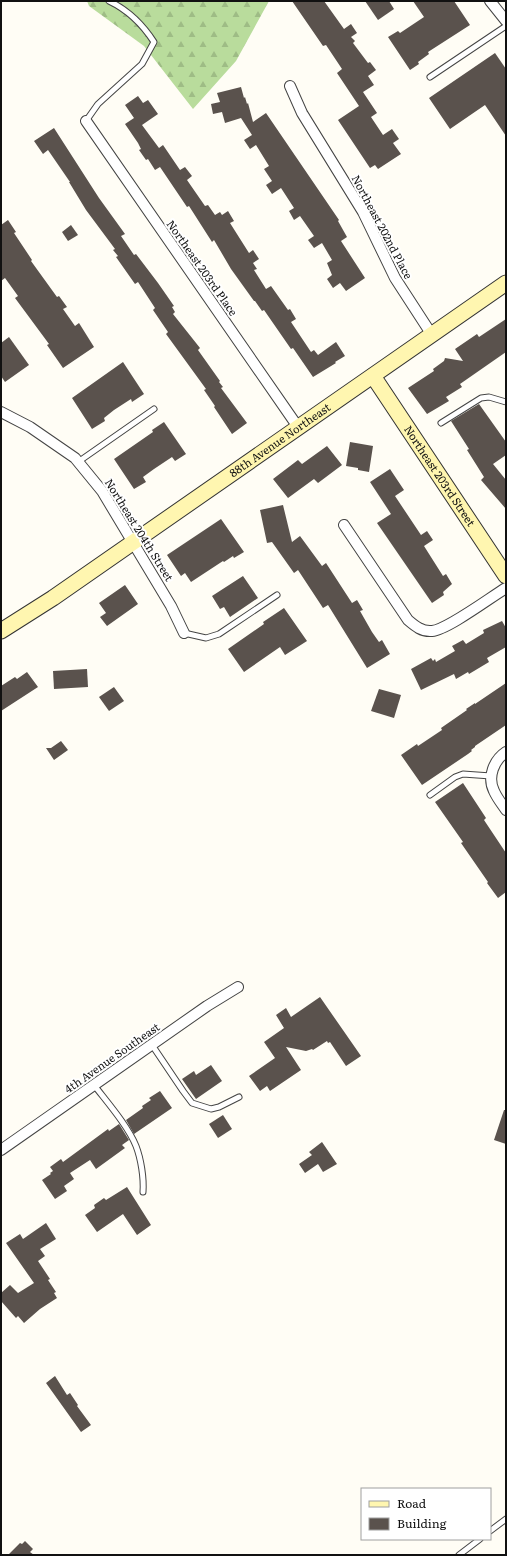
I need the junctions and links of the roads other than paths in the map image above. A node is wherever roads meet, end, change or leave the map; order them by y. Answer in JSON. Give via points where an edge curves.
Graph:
{"nodes":[{"id":1,"x":109,"y":1,"type":"edge"},
{"id":2,"x":490,"y":1,"type":"edge"},
{"id":3,"x":506,"y":21,"type":"edge"},
{"id":4,"x":506,"y":26,"type":"edge"},
{"id":5,"x":430,"y":77,"type":"dead end"},
{"id":6,"x":290,"y":86,"type":"dead end"},
{"id":7,"x":86,"y":121,"type":"joint"},
{"id":8,"x":506,"y":283,"type":"edge"},
{"id":9,"x":432,"y":335,"type":"junction"},
{"id":10,"x":373,"y":376,"type":"junction"},
{"id":11,"x":506,"y":402,"type":"edge"},
{"id":12,"x":154,"y":409,"type":"dead end"},
{"id":13,"x":1,"y":412,"type":"edge"},
{"id":14,"x":441,"y":423,"type":"dead end"},
{"id":15,"x":298,"y":427,"type":"junction"},
{"id":16,"x":78,"y":462,"type":"junction"},
{"id":17,"x":344,"y":526,"type":"dead end"},
{"id":18,"x":133,"y":542,"type":"junction"},
{"id":19,"x":506,"y":576,"type":"edge"},
{"id":20,"x":506,"y":588,"type":"edge"},
{"id":21,"x":277,"y":595,"type":"dead end"},
{"id":22,"x":1,"y":631,"type":"edge"},
{"id":23,"x":184,"y":633,"type":"joint"},
{"id":24,"x":506,"y":752,"type":"edge"},
{"id":25,"x":492,"y":776,"type":"junction"},
{"id":26,"x":430,"y":795,"type":"dead end"},
{"id":27,"x":506,"y":810,"type":"edge"},
{"id":28,"x":238,"y":987,"type":"dead end"},
{"id":29,"x":152,"y":1045,"type":"junction"},
{"id":30,"x":94,"y":1085,"type":"junction"},
{"id":31,"x":239,"y":1097,"type":"dead end"},
{"id":32,"x":1,"y":1150,"type":"edge"},
{"id":33,"x":143,"y":1192,"type":"dead end"},
{"id":34,"x":506,"y":1519,"type":"edge"},
{"id":35,"x":491,"y":1530,"type":"edge"},
{"id":36,"x":479,"y":1540,"type":"edge"},
{"id":37,"x":459,"y":1555,"type":"edge"}],
"edges":[{"from":1,"to":7,"type":"lane","via":[[122,7],[146,30],[154,42],[142,64],[98,104]]},
{"from":2,"to":3,"type":"street"},
{"from":4,"to":5,"type":"lane"},
{"from":6,"to":9,"type":"street","name":"Northeast 202nd Place","via":[[302,113],[363,212],[395,278]]},
{"from":7,"to":15,"type":"street","name":"Northeast 203rd Place"},
{"from":8,"to":9,"type":"street","name":"88th Avenue Northeast"},
{"from":9,"to":10,"type":"street","name":"88th Avenue Northeast"},
{"from":10,"to":15,"type":"street","name":"88th Avenue Northeast"},
{"from":10,"to":19,"type":"street","name":"Northeast 203rd Street"},
{"from":11,"to":14,"type":"lane","via":[[489,397],[481,398]]},
{"from":12,"to":16,"type":"lane"},
{"from":13,"to":16,"type":"street","name":"Northeast 204th Street","via":[[30,427]]},
{"from":15,"to":18,"type":"street","name":"88th Avenue Northeast"},
{"from":16,"to":18,"type":"street","name":"Northeast 204th Street","via":[[102,491]]},
{"from":17,"to":20,"type":"street","via":[[408,620],[418,629],[432,631],[446,626]]},
{"from":18,"to":22,"type":"street","name":"88th Avenue Northeast"},
{"from":18,"to":23,"type":"street","name":"Northeast 204th Street"},
{"from":21,"to":23,"type":"lane","via":[[219,634],[206,638]]},
{"from":24,"to":25,"type":"street","via":[[497,759]]},
{"from":25,"to":26,"type":"lane","via":[[463,774]]},
{"from":25,"to":27,"type":"street","via":[[494,792]]},
{"from":28,"to":29,"type":"street","name":"4th Avenue Southeast"},
{"from":29,"to":30,"type":"street","name":"4th Avenue Southeast"},
{"from":29,"to":31,"type":"lane","via":[[192,1103],[211,1109]]},
{"from":30,"to":32,"type":"street","name":"4th Avenue Southeast"},
{"from":30,"to":33,"type":"lane","via":[[136,1147]]},
{"from":34,"to":35,"type":"lane"},
{"from":36,"to":37,"type":"lane"}]}
